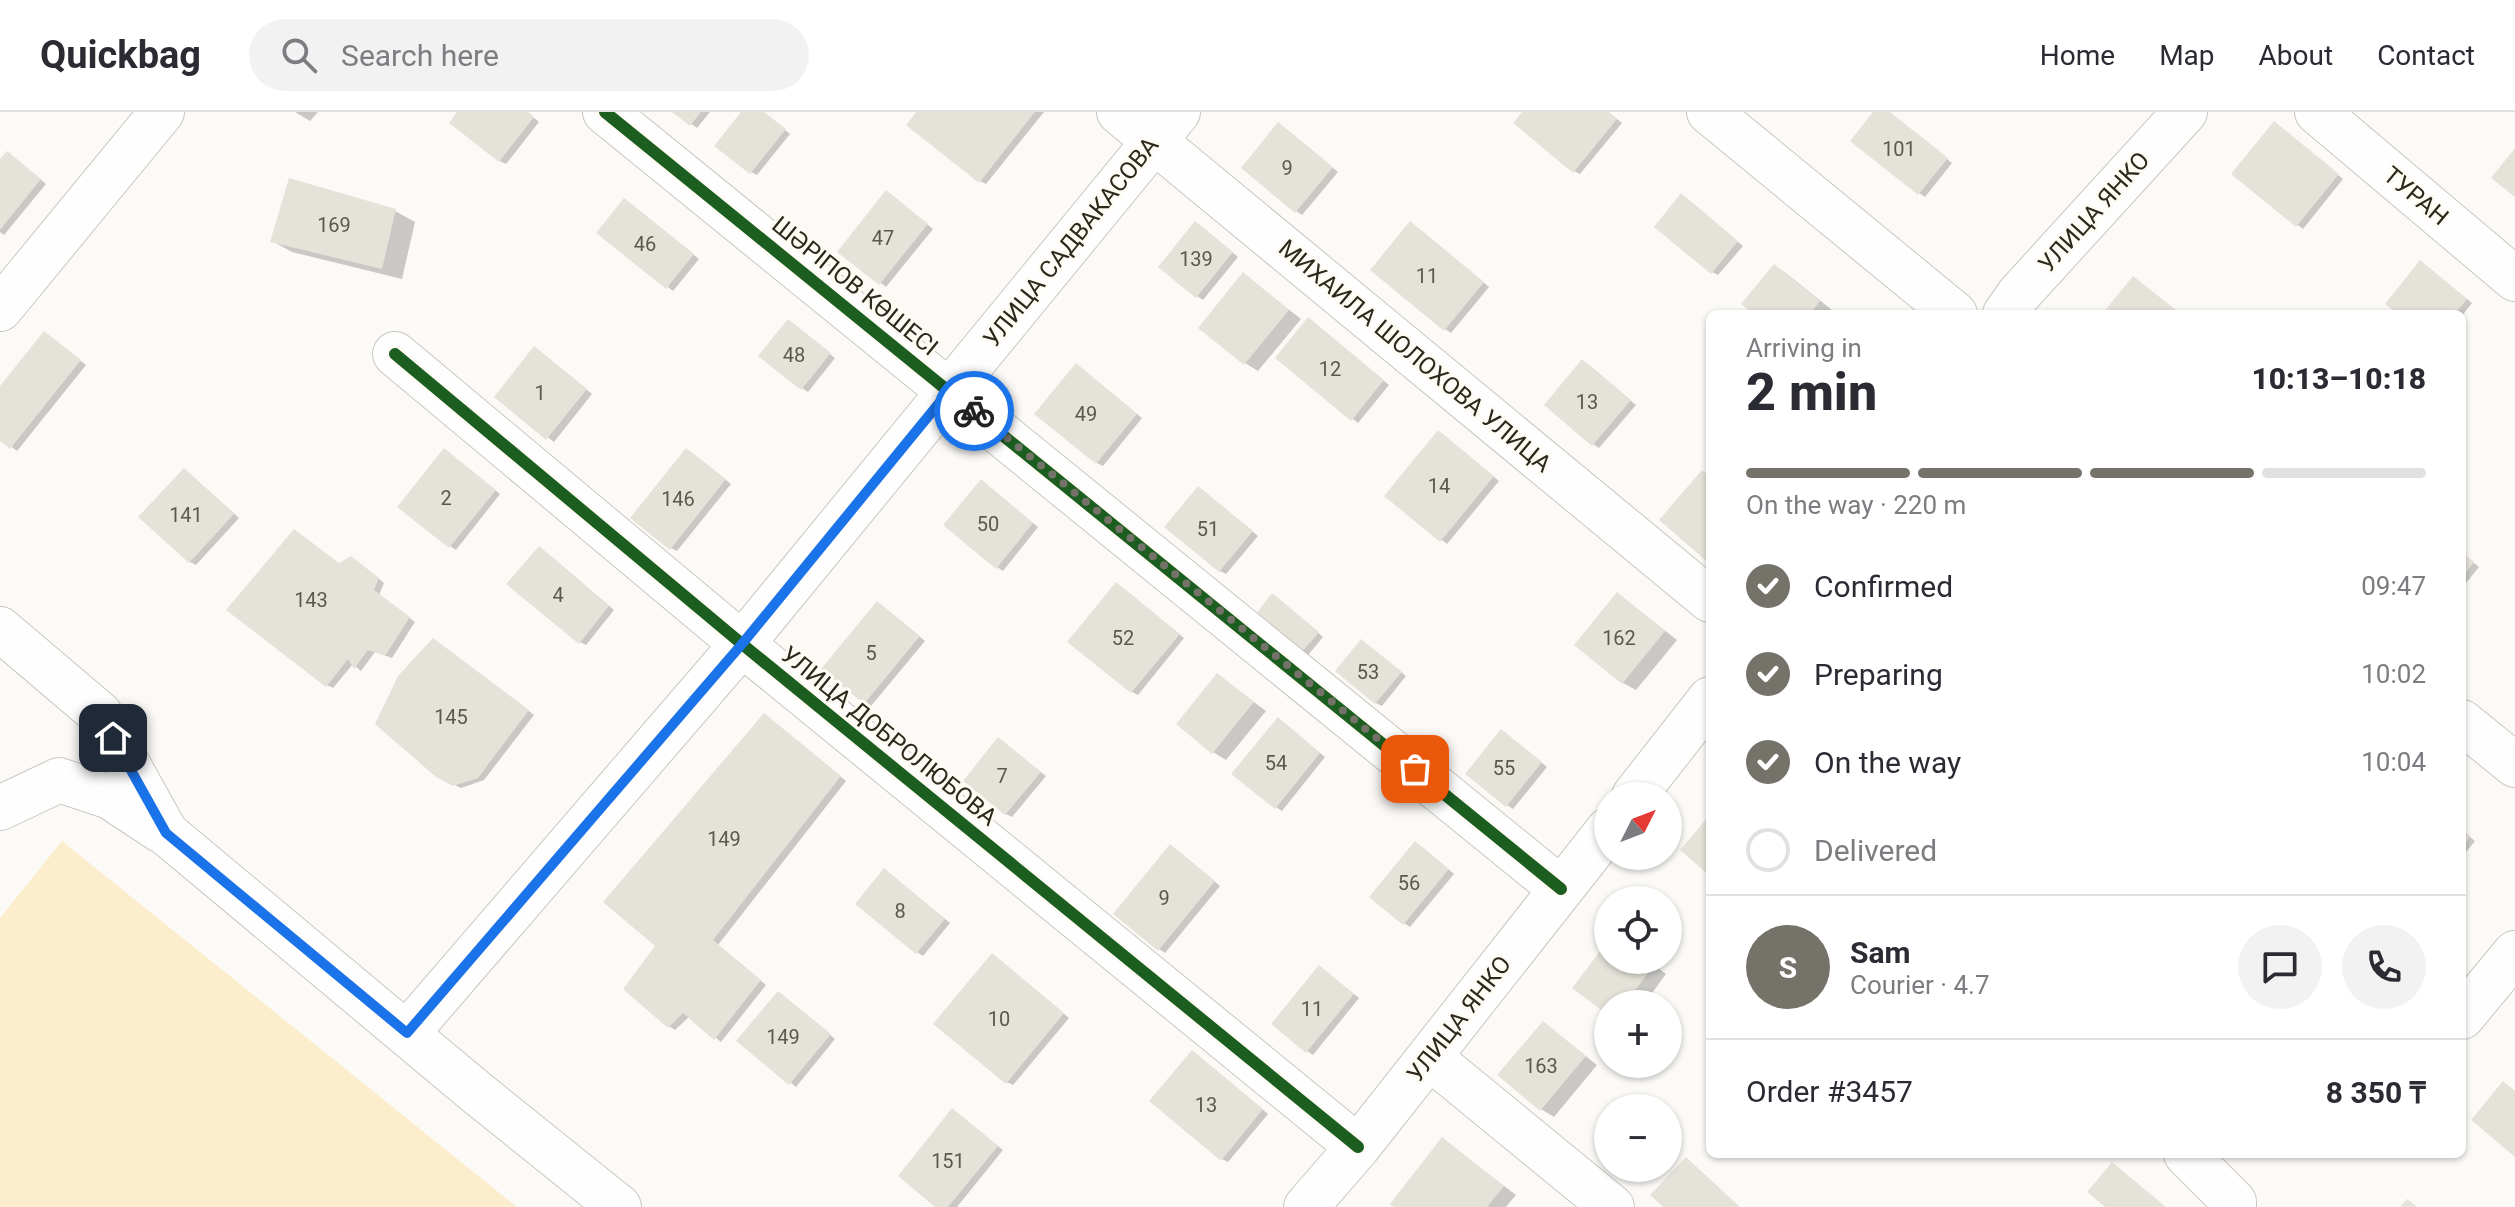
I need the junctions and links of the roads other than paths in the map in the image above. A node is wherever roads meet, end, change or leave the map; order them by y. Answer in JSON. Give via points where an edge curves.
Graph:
{"nodes":[{"id":1,"x":162,"y":112,"type":"edge"},
{"id":2,"x":605,"y":112,"type":"edge"},
{"id":3,"x":1119,"y":112,"type":"edge"},
{"id":4,"x":1709,"y":112,"type":"edge"},
{"id":5,"x":2185,"y":112,"type":"edge"},
{"id":6,"x":2317,"y":112,"type":"edge"},
{"id":7,"x":1166,"y":126,"type":"edge"},
{"id":8,"x":2515,"y":279,"type":"edge"},
{"id":9,"x":0,"y":309,"type":"edge"},
{"id":10,"x":1950,"y":310,"type":"edge"},
{"id":11,"x":2008,"y":310,"type":"edge"},
{"id":12,"x":395,"y":354,"type":"dead end"},
{"id":13,"x":949,"y":391,"type":"junction"},
{"id":14,"x":1706,"y":597,"type":"edge"},
{"id":15,"x":0,"y":629,"type":"edge"},
{"id":16,"x":742,"y":644,"type":"junction"},
{"id":17,"x":1706,"y":712,"type":"edge"},
{"id":18,"x":2466,"y":725,"type":"edge"},
{"id":19,"x":1696,"y":746,"type":"edge"},
{"id":20,"x":2515,"y":765,"type":"edge"},
{"id":21,"x":1651,"y":782,"type":"edge"},
{"id":22,"x":0,"y":808,"type":"edge"},
{"id":23,"x":166,"y":833,"type":"junction"},
{"id":24,"x":1594,"y":848,"type":"edge"},
{"id":25,"x":1561,"y":889,"type":"junction"},
{"id":26,"x":2515,"y":953,"type":"edge"},
{"id":27,"x":2466,"y":1012,"type":"edge"},
{"id":28,"x":407,"y":1033,"type":"junction"},
{"id":29,"x":1429,"y":1057,"type":"junction"},
{"id":30,"x":1358,"y":1147,"type":"junction"},
{"id":31,"x":2190,"y":1158,"type":"edge"},
{"id":32,"x":619,"y":1207,"type":"edge"},
{"id":33,"x":1306,"y":1207,"type":"edge"},
{"id":34,"x":1612,"y":1207,"type":"edge"},
{"id":35,"x":2234,"y":1207,"type":"edge"}],
"edges":[{"from":1,"to":9,"type":"street"},
{"from":2,"to":13,"type":"street","name":"ШӘРІПОВ КӨШЕСІ"},
{"from":3,"to":7,"type":"street","name":"МИХАИЛА ШОЛОХОВА УЛИЦА"},
{"from":4,"to":10,"type":"street"},
{"from":5,"to":11,"type":"street","name":"УЛИЦА ЯНКО"},
{"from":6,"to":8,"type":"street","name":"ТУРАН"},
{"from":7,"to":13,"type":"street","name":"УЛИЦА САДВАКАСОВА"},
{"from":7,"to":14,"type":"street","name":"МИХАИЛА ШОЛОХОВА УЛИЦА"},
{"from":12,"to":16,"type":"street","name":"УЛИЦА ДОБРОЛЮБОВА"},
{"from":13,"to":16,"type":"street","name":"УЛИЦА САДВАКАСОВА"},
{"from":13,"to":25,"type":"street","name":"ШӘРІПОВ КӨШЕСІ"},
{"from":15,"to":23,"type":"street","via":[[100,714]]},
{"from":16,"to":28,"type":"street","name":"УЛИЦА САДВАКАСОВА"},
{"from":16,"to":30,"type":"street","name":"УЛИЦА ДОБРОЛЮБОВА"},
{"from":17,"to":19,"type":"street"},
{"from":18,"to":20,"type":"street"},
{"from":19,"to":21,"type":"street"},
{"from":22,"to":23,"type":"street","via":[[59,780],[110,797]]},
{"from":23,"to":28,"type":"street"},
{"from":24,"to":25,"type":"street","name":"УЛИЦА ЯНКО"},
{"from":25,"to":29,"type":"street","name":"УЛИЦА ЯНКО"},
{"from":26,"to":27,"type":"street"},
{"from":28,"to":32,"type":"street"},
{"from":29,"to":30,"type":"street","name":"УЛИЦА ЯНКО"},
{"from":29,"to":34,"type":"street"},
{"from":30,"to":33,"type":"street","name":"УЛИЦА ЯНКО"},
{"from":31,"to":35,"type":"street"}]}
